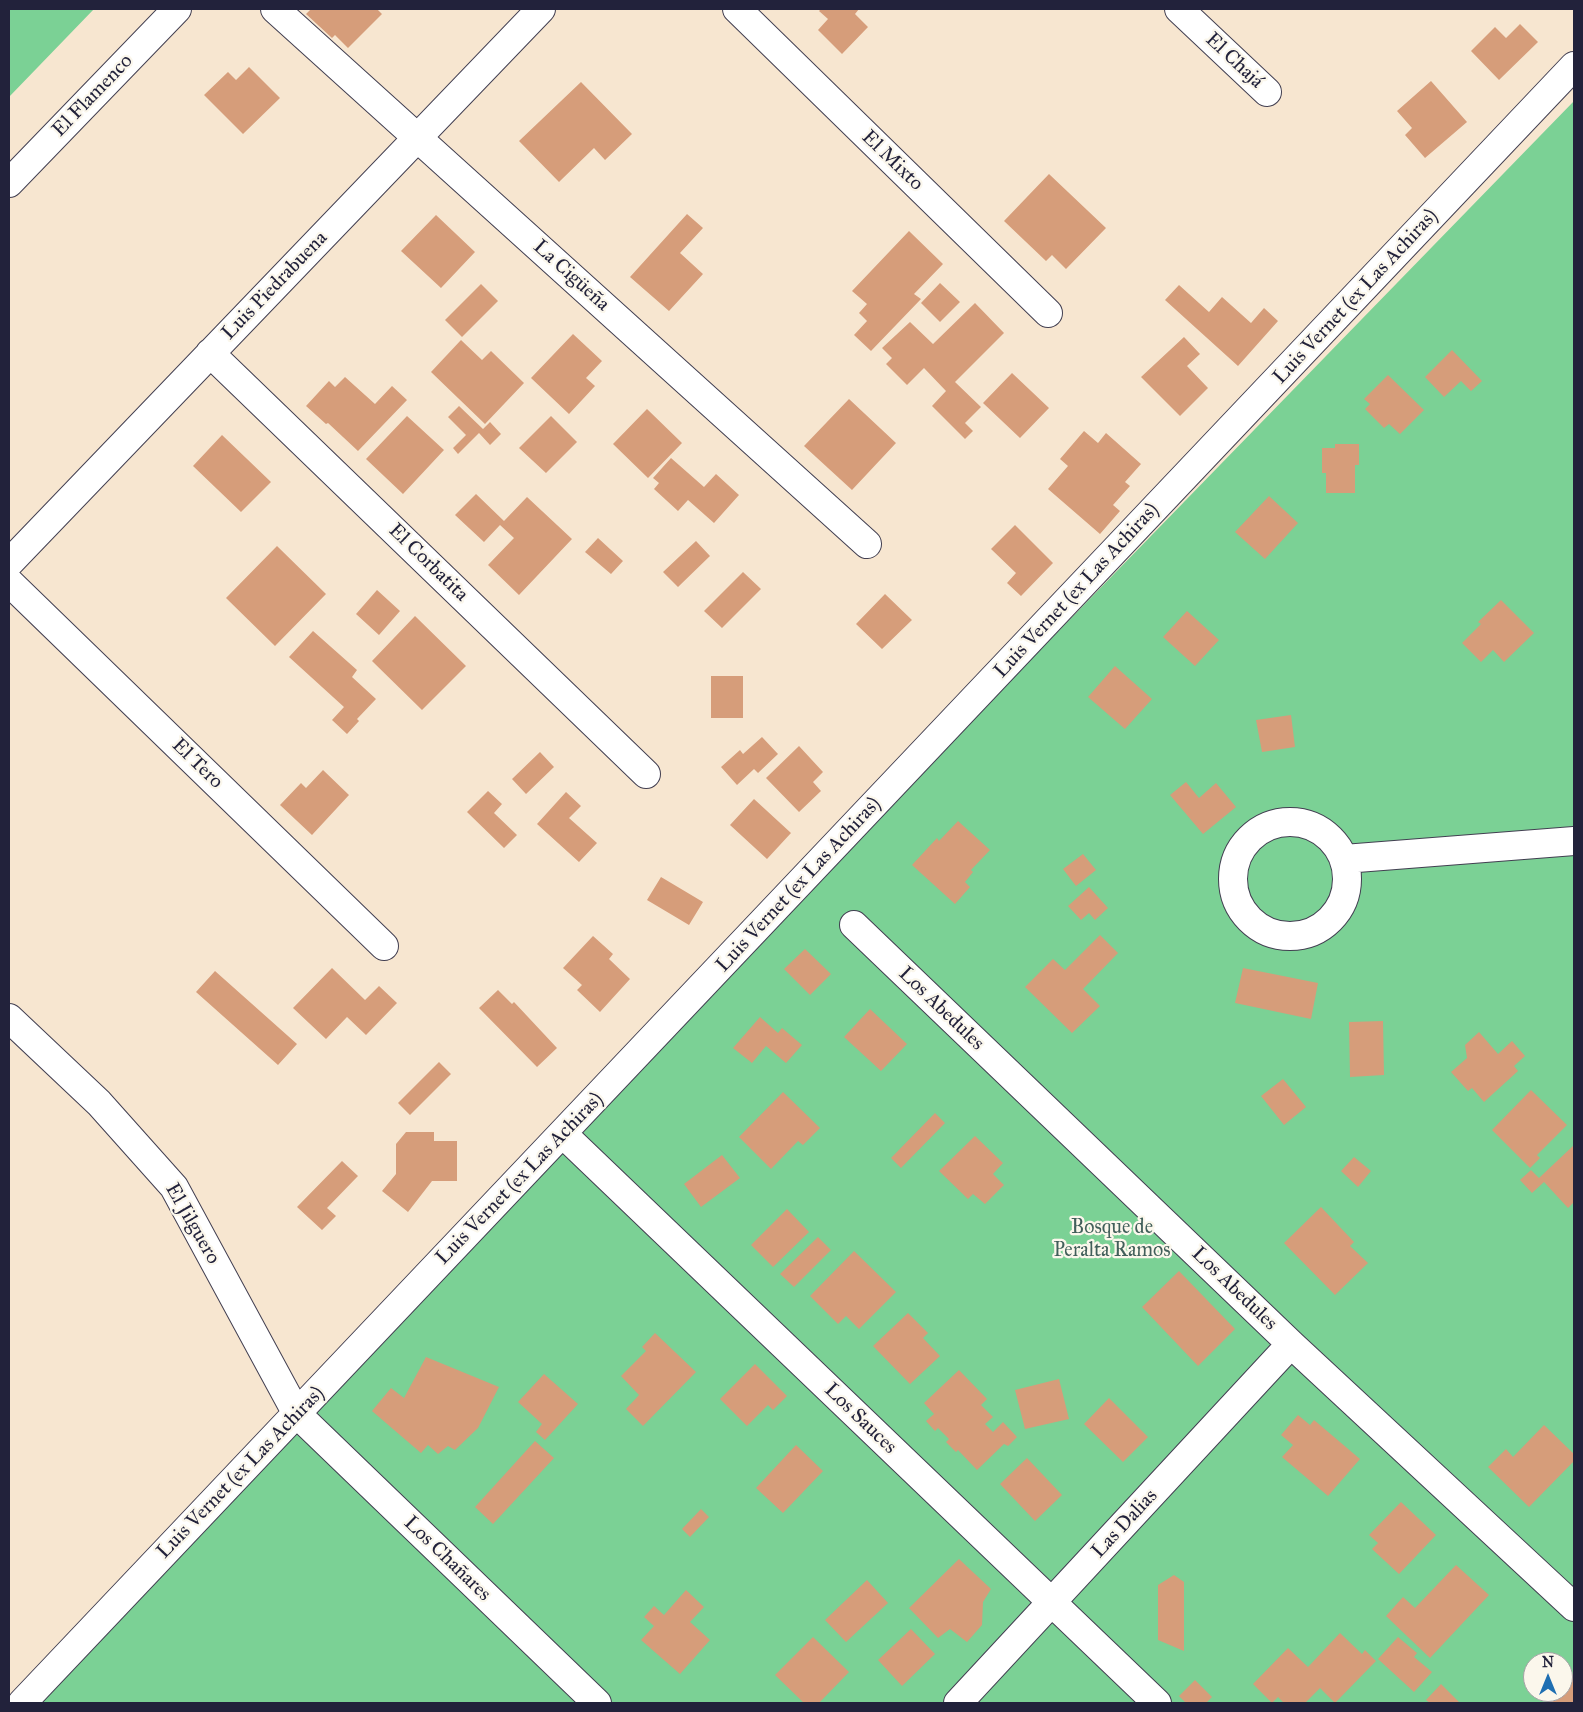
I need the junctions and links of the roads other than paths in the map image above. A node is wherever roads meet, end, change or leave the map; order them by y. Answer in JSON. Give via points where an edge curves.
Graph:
{"nodes":[{"id":1,"x":176,"y":9,"type":"edge"},
{"id":2,"x":275,"y":9,"type":"edge"},
{"id":3,"x":541,"y":9,"type":"edge"},
{"id":4,"x":737,"y":9,"type":"edge"},
{"id":5,"x":1179,"y":9,"type":"edge"},
{"id":6,"x":1574,"y":66,"type":"edge"},
{"id":7,"x":1267,"y":92,"type":"dead end"},
{"id":8,"x":417,"y":138,"type":"junction"},
{"id":9,"x":9,"y":183,"type":"edge"},
{"id":10,"x":1048,"y":313,"type":"dead end"},
{"id":11,"x":210,"y":353,"type":"junction"},
{"id":12,"x":867,"y":544,"type":"dead end"},
{"id":13,"x":9,"y":563,"type":"edge"},
{"id":14,"x":9,"y":582,"type":"edge"},
{"id":15,"x":646,"y":774,"type":"dead end"},
{"id":16,"x":1574,"y":841,"type":"edge"},
{"id":17,"x":1344,"y":859,"type":"junction"},
{"id":18,"x":854,"y":925,"type":"dead end"},
{"id":19,"x":384,"y":946,"type":"dead end"},
{"id":20,"x":9,"y":1018,"type":"edge"},
{"id":21,"x":563,"y":1134,"type":"junction"},
{"id":22,"x":1292,"y":1344,"type":"junction"},
{"id":23,"x":297,"y":1414,"type":"junction"},
{"id":24,"x":1052,"y":1603,"type":"junction"},
{"id":25,"x":1574,"y":1607,"type":"edge"},
{"id":26,"x":22,"y":1703,"type":"edge"},
{"id":27,"x":598,"y":1703,"type":"edge"},
{"id":28,"x":958,"y":1703,"type":"edge"},
{"id":29,"x":1157,"y":1703,"type":"edge"}],
"edges":[{"from":1,"to":9,"type":"street","name":"El Flamenco"},
{"from":2,"to":8,"type":"street","name":"La Cigüeña"},
{"from":3,"to":8,"type":"street","name":"Luis Piedrabuena"},
{"from":4,"to":10,"type":"street","name":"El Mixto"},
{"from":5,"to":7,"type":"street","name":"El Chajá"},
{"from":6,"to":21,"type":"street","name":"Luis Vernet (ex Las Achiras)"},
{"from":8,"to":11,"type":"street","name":"Luis Piedrabuena"},
{"from":8,"to":12,"type":"street","name":"La Cigüeña"},
{"from":11,"to":13,"type":"street","name":"Luis Piedrabuena"},
{"from":11,"to":15,"type":"street","name":"El Corbatita"},
{"from":14,"to":19,"type":"street","name":"El Tero"},
{"from":16,"to":17,"type":"street"},
{"from":17,"to":17,"type":"street","via":[[1335,842],[1320,830],[1302,823],[1283,822],[1264,828],[1249,838],[1238,854],[1233,872],[1233,891],[1240,908],[1252,923],[1268,933],[1286,937],[1305,935],[1322,927],[1336,914],[1345,897],[1348,878]]},
{"from":18,"to":22,"type":"street","name":"Los Abedules"},
{"from":20,"to":23,"type":"street","name":"El Jilguero","via":[[99,1103],[174,1187]]},
{"from":21,"to":23,"type":"street","name":"Luis Vernet (ex Las Achiras)"},
{"from":21,"to":24,"type":"street","name":"Los Sauces"},
{"from":22,"to":24,"type":"street","name":"Las Dalias"},
{"from":22,"to":25,"type":"street","name":"Los Abedules"},
{"from":23,"to":26,"type":"street","name":"Luis Vernet (ex Las Achiras)"},
{"from":23,"to":27,"type":"street","name":"Los Chañares"},
{"from":24,"to":28,"type":"street","name":"Las Dalias"},
{"from":24,"to":29,"type":"street","name":"Los Sauces"}]}
